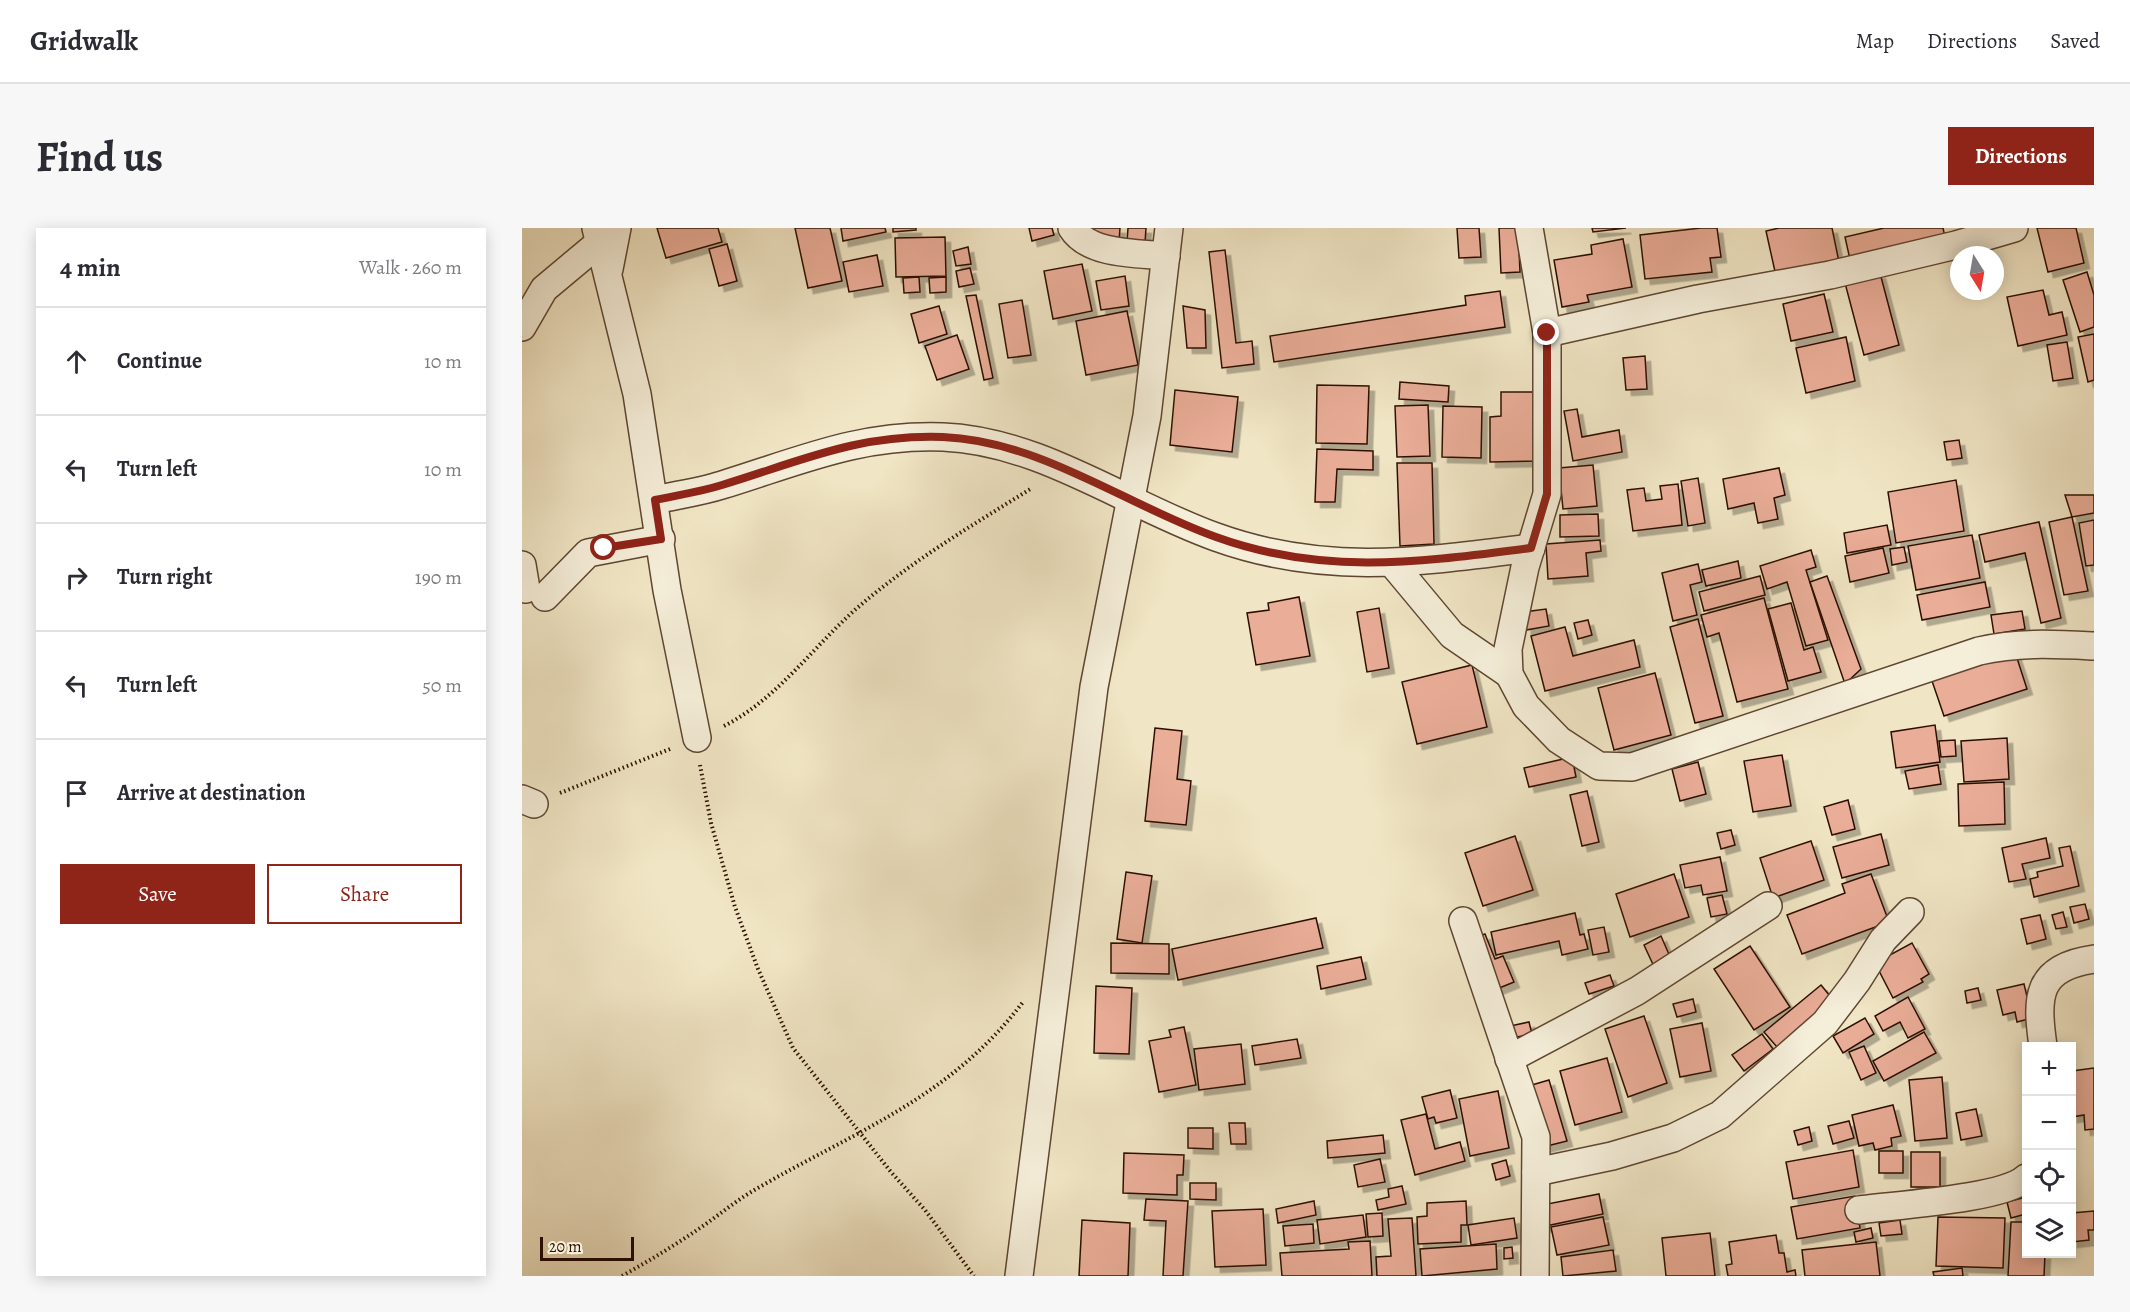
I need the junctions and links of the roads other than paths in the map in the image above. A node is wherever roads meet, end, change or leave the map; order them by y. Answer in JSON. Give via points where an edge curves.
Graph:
{"nodes":[{"id":1,"x":1072,"y":228,"type":"edge"},
{"id":2,"x":1169,"y":228,"type":"edge"},
{"id":3,"x":1529,"y":228,"type":"edge"},
{"id":4,"x":2014,"y":228,"type":"edge"},
{"id":5,"x":604,"y":233,"type":"edge"},
{"id":6,"x":1166,"y":256,"type":"junction"},
{"id":7,"x":522,"y":327,"type":"edge"},
{"id":8,"x":1547,"y":333,"type":"junction"},
{"id":9,"x":655,"y":500,"type":"junction"},
{"id":10,"x":1131,"y":501,"type":"junction"},
{"id":11,"x":661,"y":539,"type":"junction"},
{"id":12,"x":1531,"y":548,"type":"junction"},
{"id":13,"x":1392,"y":562,"type":"junction"},
{"id":14,"x":531,"y":584,"type":"edge"},
{"id":15,"x":2094,"y":646,"type":"edge"},
{"id":16,"x":1509,"y":674,"type":"junction"},
{"id":17,"x":697,"y":738,"type":"road end"},
{"id":18,"x":1768,"y":906,"type":"dead end"},
{"id":19,"x":1910,"y":912,"type":"dead end"},
{"id":20,"x":1463,"y":921,"type":"dead end"},
{"id":21,"x":2094,"y":959,"type":"edge"},
{"id":22,"x":2043,"y":1042,"type":"edge"},
{"id":23,"x":1509,"y":1059,"type":"junction"},
{"id":24,"x":1536,"y":1172,"type":"junction"},
{"id":25,"x":2022,"y":1182,"type":"edge"},
{"id":26,"x":1859,"y":1210,"type":"dead end"},
{"id":27,"x":1019,"y":1276,"type":"edge"},
{"id":28,"x":1535,"y":1276,"type":"edge"}],
"edges":[{"from":1,"to":6,"type":"street","via":[[1090,244]]},
{"from":2,"to":6,"type":"street"},
{"from":3,"to":8,"type":"street"},
{"from":4,"to":8,"type":"street","via":[[1830,275]]},
{"from":5,"to":7,"type":"street","via":[[544,289]]},
{"from":5,"to":9,"type":"street","via":[[608,276],[637,394]]},
{"from":6,"to":10,"type":"street","via":[[1153,379]]},
{"from":8,"to":12,"type":"street","via":[[1547,494]]},
{"from":9,"to":10,"type":"street","via":[[720,486],[816,453],[880,439],[944,437],[988,442],[1064,469]]},
{"from":9,"to":11,"type":"street"},
{"from":10,"to":13,"type":"street","via":[[1214,537],[1269,555],[1356,564]]},
{"from":10,"to":27,"type":"street","via":[[1094,687]]},
{"from":11,"to":14,"type":"street","via":[[588,553]]},
{"from":11,"to":17,"type":"street"},
{"from":12,"to":13,"type":"street"},
{"from":12,"to":16,"type":"street","via":[[1508,650]]},
{"from":13,"to":16,"type":"street","via":[[1452,635]]},
{"from":15,"to":16,"type":"street","via":[[2009,644],[1978,651],[1632,767],[1599,766],[1559,740],[1526,706]]},
{"from":18,"to":23,"type":"street","via":[[1637,991]]},
{"from":19,"to":24,"type":"street","via":[[1883,940],[1825,1023],[1720,1115],[1673,1138]]},
{"from":20,"to":23,"type":"street"},
{"from":21,"to":22,"type":"street","via":[[2063,967],[2049,976],[2039,994]]},
{"from":23,"to":24,"type":"street","via":[[1536,1137]]},
{"from":24,"to":28,"type":"street"},
{"from":25,"to":26,"type":"street","via":[[1993,1192]]}]}
